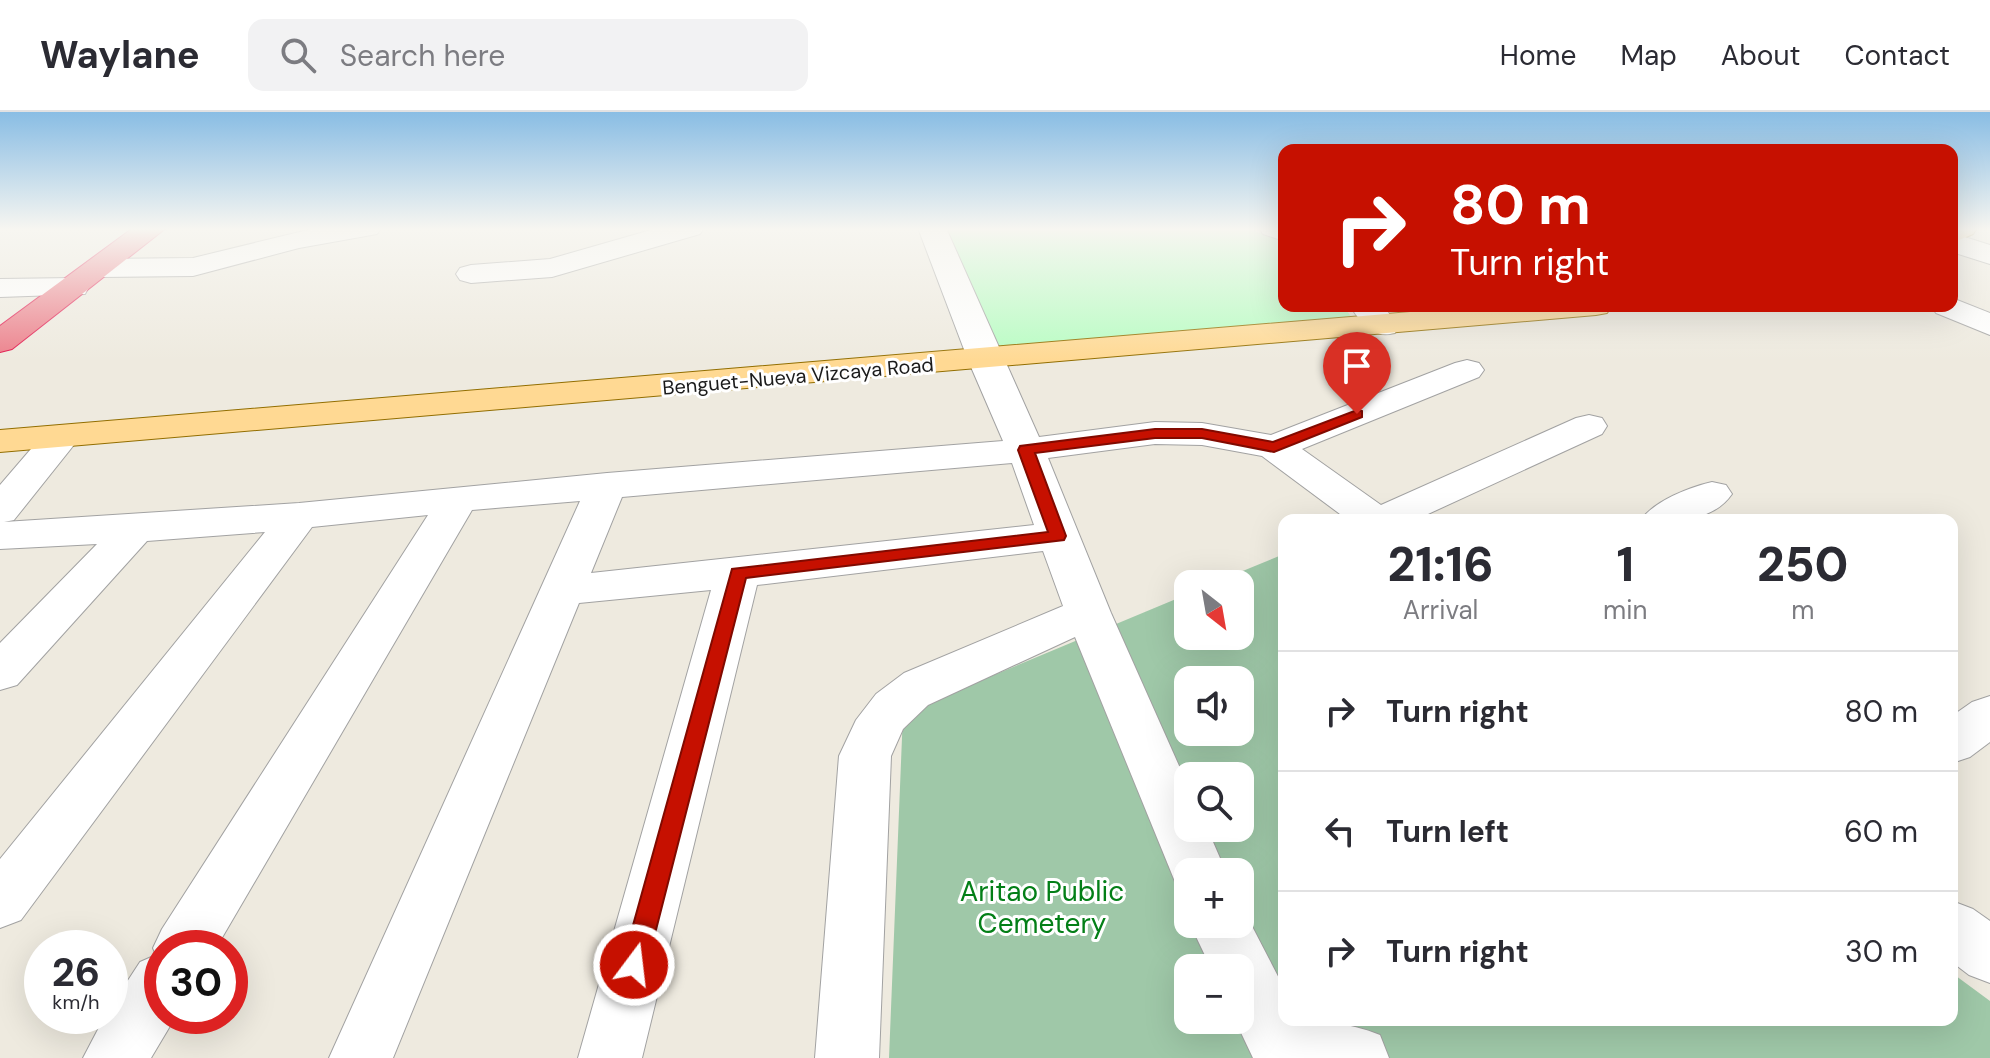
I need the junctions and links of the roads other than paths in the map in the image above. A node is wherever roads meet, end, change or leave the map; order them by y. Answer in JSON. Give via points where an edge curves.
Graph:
{"nodes":[{"id":1,"x":94,"y":272,"type":"edge"},
{"id":2,"x":496,"y":272,"type":"edge"},
{"id":3,"x":950,"y":272,"type":"edge"},
{"id":4,"x":471,"y":274,"type":"dead end"},
{"id":5,"x":74,"y":287,"type":"junction"},
{"id":6,"x":0,"y":288,"type":"edge"},
{"id":7,"x":1958,"y":311,"type":"edge"},
{"id":8,"x":1463,"y":312,"type":"edge"},
{"id":9,"x":1375,"y":316,"type":"edge"},
{"id":10,"x":1990,"y":325,"type":"edge"},
{"id":11,"x":0,"y":342,"type":"edge"},
{"id":12,"x":985,"y":360,"type":"junction"},
{"id":13,"x":1467,"y":370,"type":"dead end"},
{"id":14,"x":1589,"y":426,"type":"dead end"},
{"id":15,"x":62,"y":436,"type":"junction"},
{"id":16,"x":0,"y":441,"type":"edge"},
{"id":17,"x":1274,"y":447,"type":"junction"},
{"id":18,"x":1026,"y":450,"type":"junction"},
{"id":19,"x":607,"y":485,"type":"junction"},
{"id":20,"x":1712,"y":494,"type":"dead end"},
{"id":21,"x":458,"y":499,"type":"junction"},
{"id":22,"x":0,"y":511,"type":"edge"},
{"id":23,"x":1367,"y":514,"type":"edge"},
{"id":24,"x":1394,"y":514,"type":"edge"},
{"id":25,"x":1674,"y":514,"type":"edge"},
{"id":26,"x":299,"y":516,"type":"junction"},
{"id":27,"x":135,"y":529,"type":"junction"},
{"id":28,"x":0,"y":536,"type":"edge"},
{"id":29,"x":1058,"y":536,"type":"junction"},
{"id":30,"x":738,"y":573,"type":"junction"},
{"id":31,"x":564,"y":590,"type":"junction"},
{"id":32,"x":1088,"y":613,"type":"junction"},
{"id":33,"x":0,"y":673,"type":"edge"},
{"id":34,"x":1990,"y":715,"type":"edge"},
{"id":35,"x":1958,"y":739,"type":"edge"},
{"id":36,"x":1192,"y":858,"type":"edge"},
{"id":37,"x":0,"y":902,"type":"edge"},
{"id":38,"x":194,"y":930,"type":"edge"},
{"id":39,"x":1958,"y":932,"type":"edge"},
{"id":40,"x":1227,"y":938,"type":"edge"},
{"id":41,"x":1990,"y":955,"type":"edge"},
{"id":42,"x":144,"y":1011,"type":"edge"},
{"id":43,"x":1286,"y":1055,"type":"edge"},
{"id":44,"x":115,"y":1058,"type":"edge"},
{"id":45,"x":361,"y":1058,"type":"edge"},
{"id":46,"x":610,"y":1058,"type":"edge"},
{"id":47,"x":847,"y":1058,"type":"edge"},
{"id":48,"x":1357,"y":1058,"type":"edge"}],
"edges":[{"from":1,"to":5,"type":"highway"},
{"from":2,"to":4,"type":"street"},
{"from":3,"to":12,"type":"street"},
{"from":5,"to":6,"type":"street"},
{"from":5,"to":11,"type":"highway"},
{"from":7,"to":10,"type":"street"},
{"from":8,"to":9,"type":"main road","name":"Benguet-Nueva Vizcaya Road"},
{"from":9,"to":12,"type":"main road","name":"Benguet-Nueva Vizcaya Road"},
{"from":12,"to":15,"type":"main road","name":"Benguet-Nueva Vizcaya Road"},
{"from":12,"to":18,"type":"street"},
{"from":13,"to":17,"type":"street"},
{"from":14,"to":24,"type":"street"},
{"from":15,"to":16,"type":"main road","name":"Benguet-Nueva Vizcaya Road"},
{"from":15,"to":22,"type":"street"},
{"from":17,"to":18,"type":"street","via":[[1213,435],[1155,433]]},
{"from":17,"to":23,"type":"street"},
{"from":18,"to":19,"type":"street"},
{"from":18,"to":29,"type":"street"},
{"from":19,"to":21,"type":"street"},
{"from":19,"to":31,"type":"street"},
{"from":20,"to":25,"type":"street"},
{"from":21,"to":26,"type":"street"},
{"from":21,"to":38,"type":"street"},
{"from":26,"to":27,"type":"street"},
{"from":26,"to":37,"type":"street"},
{"from":27,"to":28,"type":"street"},
{"from":27,"to":33,"type":"street"},
{"from":29,"to":30,"type":"street"},
{"from":29,"to":32,"type":"street"},
{"from":30,"to":31,"type":"street"},
{"from":30,"to":46,"type":"street"},
{"from":31,"to":45,"type":"street"},
{"from":32,"to":36,"type":"street"},
{"from":32,"to":47,"type":"street","via":[[921,686],[876,726],[865,756]]},
{"from":34,"to":35,"type":"street"},
{"from":39,"to":41,"type":"street"},
{"from":40,"to":43,"type":"street"},
{"from":42,"to":44,"type":"street"},
{"from":43,"to":48,"type":"street"}]}
